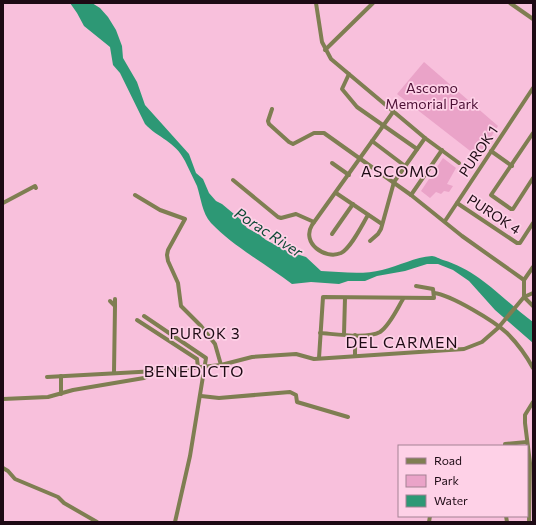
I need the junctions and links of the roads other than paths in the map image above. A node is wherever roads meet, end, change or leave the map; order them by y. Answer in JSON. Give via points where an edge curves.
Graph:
{"nodes":[{"id":1,"x":316,"y":3,"type":"edge"},
{"id":2,"x":373,"y":3,"type":"edge"},
{"id":3,"x":510,"y":3,"type":"edge"},
{"id":4,"x":533,"y":19,"type":"edge"},
{"id":5,"x":325,"y":50,"type":"junction"},
{"id":6,"x":349,"y":74,"type":"junction"},
{"id":7,"x":533,"y":88,"type":"edge"},
{"id":8,"x":531,"y":95,"type":"edge"},
{"id":9,"x":272,"y":109,"type":"dead end"},
{"id":10,"x":393,"y":112,"type":"junction"},
{"id":11,"x":382,"y":125,"type":"junction"},
{"id":12,"x":533,"y":133,"type":"edge"},
{"id":13,"x":425,"y":138,"type":"junction"},
{"id":14,"x":372,"y":141,"type":"junction"},
{"id":15,"x":417,"y":149,"type":"junction"},
{"id":16,"x":442,"y":150,"type":"junction"},
{"id":17,"x":491,"y":151,"type":"junction"},
{"id":18,"x":361,"y":158,"type":"junction"},
{"id":19,"x":332,"y":163,"type":"dead end"},
{"id":20,"x":459,"y":163,"type":"dead end"},
{"id":21,"x":405,"y":166,"type":"junction"},
{"id":22,"x":512,"y":166,"type":"junction"},
{"id":23,"x":349,"y":175,"type":"junction"},
{"id":24,"x":533,"y":178,"type":"edge"},
{"id":25,"x":233,"y":180,"type":"dead end"},
{"id":26,"x":394,"y":182,"type":"junction"},
{"id":27,"x":36,"y":188,"type":"dead end"},
{"id":28,"x":336,"y":193,"type":"junction"},
{"id":29,"x":135,"y":195,"type":"dead end"},
{"id":30,"x":411,"y":195,"type":"junction"},
{"id":31,"x":3,"y":203,"type":"edge"},
{"id":32,"x":457,"y":203,"type":"junction"},
{"id":33,"x":353,"y":204,"type":"junction"},
{"id":34,"x":368,"y":215,"type":"junction"},
{"id":35,"x":445,"y":221,"type":"junction"},
{"id":36,"x":314,"y":222,"type":"junction"},
{"id":37,"x":533,"y":223,"type":"edge"},
{"id":38,"x":382,"y":224,"type":"junction"},
{"id":39,"x":332,"y":234,"type":"dead end"},
{"id":40,"x":370,"y":241,"type":"dead end"},
{"id":41,"x":533,"y":267,"type":"edge"},
{"id":42,"x":524,"y":280,"type":"junction"},
{"id":43,"x":416,"y":286,"type":"dead end"},
{"id":44,"x":533,"y":293,"type":"edge"},
{"id":45,"x":434,"y":294,"type":"junction"},
{"id":46,"x":524,"y":297,"type":"junction"},
{"id":47,"x":345,"y":298,"type":"junction"},
{"id":48,"x":115,"y":299,"type":"dead end"},
{"id":49,"x":403,"y":299,"type":"junction"},
{"id":50,"x":110,"y":301,"type":"dead end"},
{"id":51,"x":115,"y":306,"type":"junction"},
{"id":52,"x":533,"y":306,"type":"edge"},
{"id":53,"x":144,"y":316,"type":"dead end"},
{"id":54,"x":137,"y":320,"type":"dead end"},
{"id":55,"x":498,"y":328,"type":"junction"},
{"id":56,"x":320,"y":333,"type":"junction"},
{"id":57,"x":344,"y":334,"type":"junction"},
{"id":58,"x":355,"y":335,"type":"junction"},
{"id":59,"x":355,"y":356,"type":"junction"},
{"id":60,"x":319,"y":358,"type":"junction"},
{"id":61,"x":221,"y":365,"type":"junction"},
{"id":62,"x":206,"y":366,"type":"junction"},
{"id":63,"x":198,"y":367,"type":"junction"},
{"id":64,"x":533,"y":368,"type":"edge"},
{"id":65,"x":161,"y":371,"type":"junction"},
{"id":66,"x":114,"y":372,"type":"junction"},
{"id":67,"x":47,"y":376,"type":"dead end"},
{"id":68,"x":61,"y":376,"type":"junction"},
{"id":69,"x":61,"y":394,"type":"junction"},
{"id":70,"x":201,"y":396,"type":"junction"},
{"id":71,"x":3,"y":399,"type":"edge"},
{"id":72,"x":533,"y":402,"type":"edge"},
{"id":73,"x":348,"y":417,"type":"dead end"},
{"id":74,"x":527,"y":442,"type":"junction"},
{"id":75,"x":505,"y":445,"type":"edge"},
{"id":76,"x":515,"y":445,"type":"edge"},
{"id":77,"x":527,"y":445,"type":"edge"},
{"id":78,"x":528,"y":449,"type":"edge"},
{"id":79,"x":3,"y":468,"type":"edge"},
{"id":80,"x":530,"y":515,"type":"edge"},
{"id":81,"x":90,"y":521,"type":"edge"},
{"id":82,"x":97,"y":522,"type":"edge"},
{"id":83,"x":175,"y":522,"type":"edge"},
{"id":84,"x":529,"y":522,"type":"edge"}],
"edges":[{"from":1,"to":5,"type":"street"},
{"from":2,"to":5,"type":"street"},
{"from":3,"to":4,"type":"street"},
{"from":5,"to":6,"type":"street","via":[[334,63]]},
{"from":6,"to":10,"type":"street"},
{"from":6,"to":11,"type":"street","via":[[343,86],[344,92],[357,107]]},
{"from":7,"to":8,"type":"street","name":"PUROK 1"},
{"from":8,"to":17,"type":"street","name":"PUROK 1"},
{"from":9,"to":18,"type":"street","via":[[269,124],[291,143],[314,133],[324,133]]},
{"from":10,"to":11,"type":"street"},
{"from":10,"to":13,"type":"street"},
{"from":11,"to":14,"type":"street"},
{"from":11,"to":15,"type":"street"},
{"from":12,"to":22,"type":"street"},
{"from":13,"to":15,"type":"street"},
{"from":13,"to":16,"type":"street"},
{"from":14,"to":18,"type":"street"},
{"from":14,"to":21,"type":"street"},
{"from":15,"to":21,"type":"street"},
{"from":16,"to":20,"type":"street"},
{"from":16,"to":30,"type":"street"},
{"from":17,"to":22,"type":"street"},
{"from":17,"to":32,"type":"street","name":"PUROK 1"},
{"from":18,"to":23,"type":"street"},
{"from":18,"to":26,"type":"street"},
{"from":19,"to":23,"type":"street"},
{"from":21,"to":26,"type":"street"},
{"from":22,"to":24,"type":"street","via":[[490,195],[511,209]]},
{"from":23,"to":28,"type":"street"},
{"from":25,"to":36,"type":"street","via":[[278,217],[296,214]]},
{"from":26,"to":30,"type":"street"},
{"from":26,"to":38,"type":"street"},
{"from":27,"to":31,"type":"street","via":[[35,186]]},
{"from":28,"to":33,"type":"street"},
{"from":28,"to":36,"type":"street"},
{"from":29,"to":61,"type":"street","via":[[160,210],[185,220],[168,250],[168,261],[178,283],[180,306],[215,344]]},
{"from":30,"to":35,"type":"street"},
{"from":32,"to":35,"type":"street","name":"PUROK 1"},
{"from":32,"to":37,"type":"street","name":"PUROK 4","via":[[517,243]]},
{"from":33,"to":34,"type":"street"},
{"from":33,"to":39,"type":"street"},
{"from":34,"to":36,"type":"street","via":[[348,247],[335,254],[318,250],[313,246],[309,232]]},
{"from":34,"to":38,"type":"street"},
{"from":35,"to":42,"type":"street"},
{"from":38,"to":40,"type":"street","via":[[378,234]]},
{"from":41,"to":42,"type":"street"},
{"from":42,"to":46,"type":"street"},
{"from":43,"to":45,"type":"street","via":[[434,289]]},
{"from":44,"to":46,"type":"street"},
{"from":45,"to":49,"type":"street","via":[[432,299]]},
{"from":45,"to":55,"type":"street","via":[[455,299]]},
{"from":46,"to":52,"type":"street"},
{"from":46,"to":55,"type":"street"},
{"from":47,"to":49,"type":"street"},
{"from":47,"to":56,"type":"street","via":[[322,297]]},
{"from":47,"to":57,"type":"street"},
{"from":48,"to":51,"type":"street"},
{"from":49,"to":58,"type":"street","via":[[381,331]]},
{"from":50,"to":51,"type":"street"},
{"from":51,"to":66,"type":"street"},
{"from":53,"to":62,"type":"street","via":[[206,358]]},
{"from":54,"to":63,"type":"street","via":[[197,359]]},
{"from":55,"to":59,"type":"street","via":[[482,342],[464,349]]},
{"from":55,"to":64,"type":"street","via":[[523,352]]},
{"from":56,"to":57,"type":"street"},
{"from":56,"to":60,"type":"street"},
{"from":57,"to":58,"type":"street"},
{"from":58,"to":59,"type":"street"},
{"from":59,"to":60,"type":"street"},
{"from":60,"to":61,"type":"street","via":[[290,354],[252,357]]},
{"from":61,"to":62,"type":"street"},
{"from":62,"to":63,"type":"street"},
{"from":62,"to":70,"type":"street"},
{"from":63,"to":65,"type":"street"},
{"from":65,"to":66,"type":"street"},
{"from":65,"to":69,"type":"street","via":[[144,378]]},
{"from":66,"to":68,"type":"street"},
{"from":67,"to":68,"type":"street"},
{"from":68,"to":69,"type":"street"},
{"from":69,"to":71,"type":"street"},
{"from":70,"to":73,"type":"street","via":[[219,398],[290,392],[296,395],[297,402]]},
{"from":70,"to":83,"type":"street"},
{"from":72,"to":74,"type":"street","via":[[525,416]]},
{"from":74,"to":76,"type":"street"},
{"from":74,"to":77,"type":"street"},
{"from":75,"to":76,"type":"street"},
{"from":78,"to":80,"type":"street"},
{"from":79,"to":81,"type":"street","via":[[15,479],[58,497]]},
{"from":80,"to":84,"type":"street"},
{"from":81,"to":82,"type":"street"}]}
